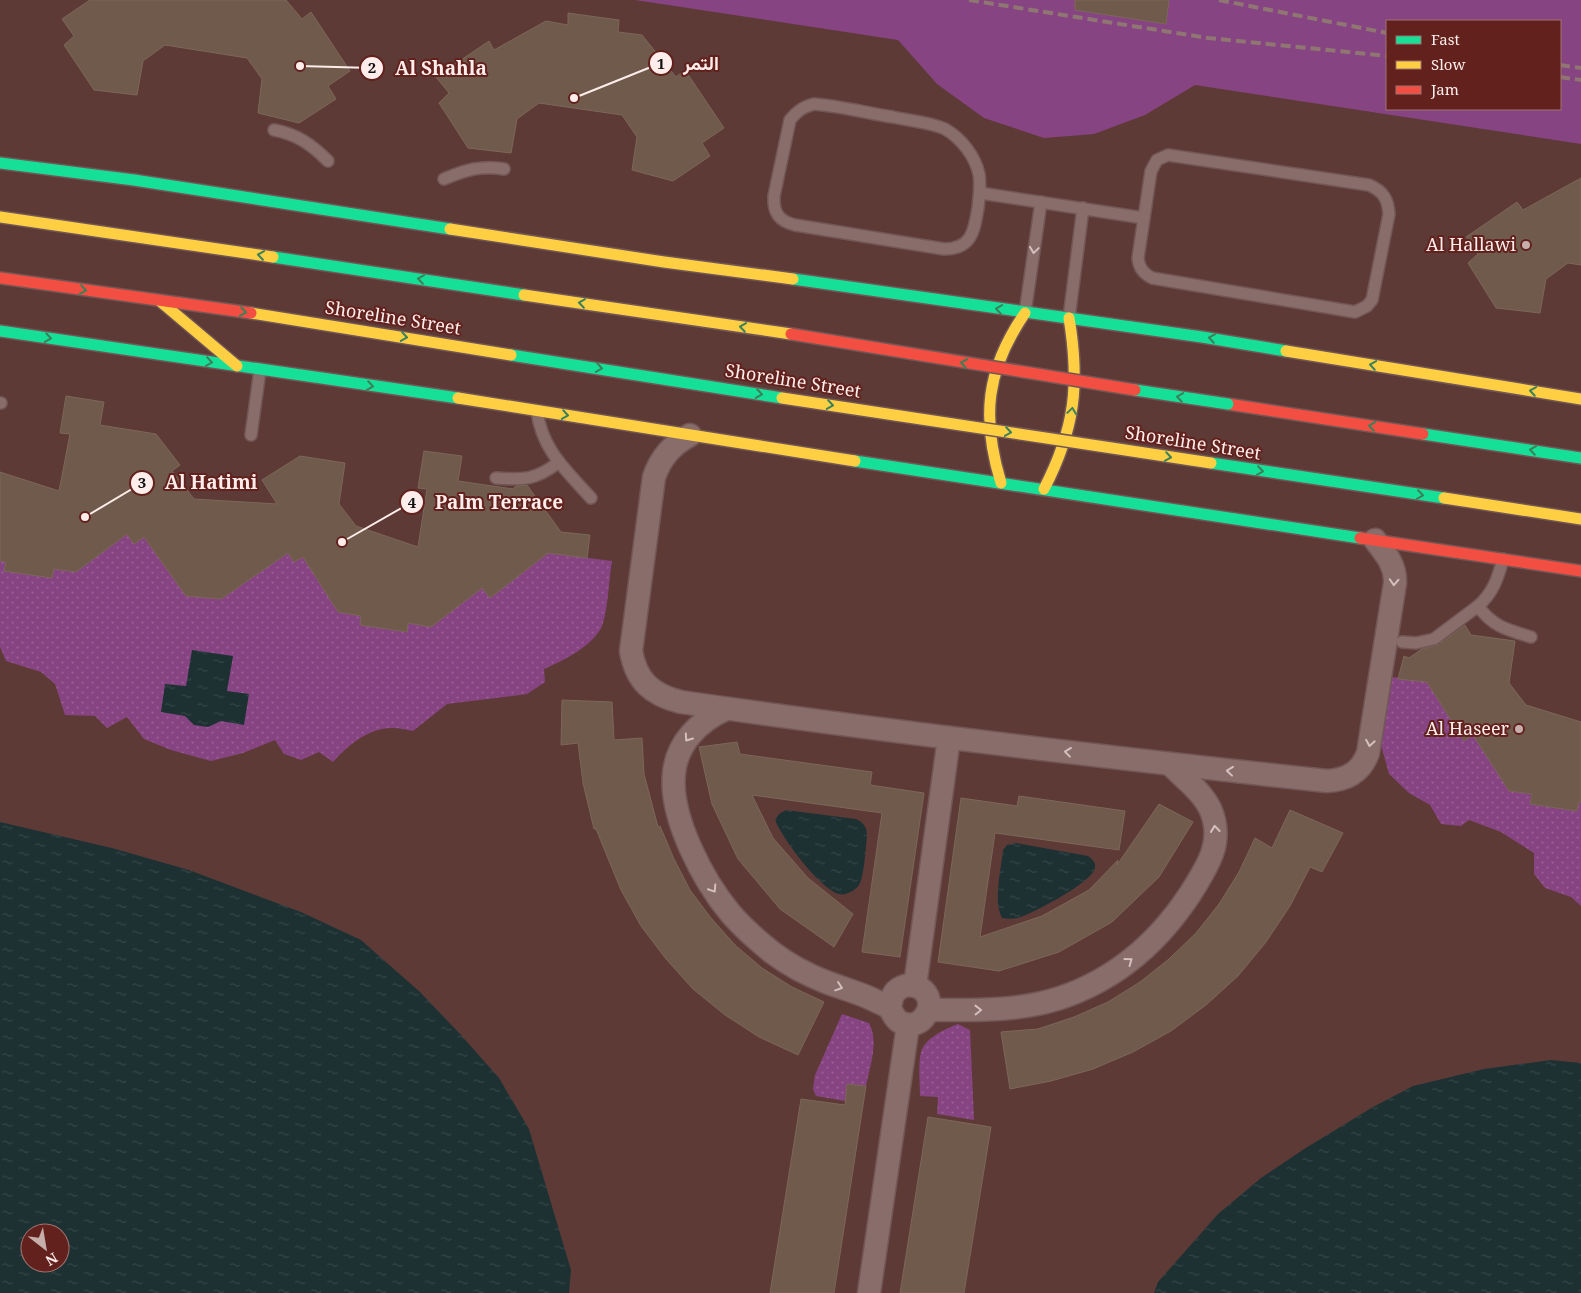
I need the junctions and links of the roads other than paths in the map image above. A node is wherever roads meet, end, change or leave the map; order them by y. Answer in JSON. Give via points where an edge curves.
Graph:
{"nodes":[{"id":1,"x":274,"y":130,"type":"dead end"},
{"id":2,"x":328,"y":161,"type":"dead end"},
{"id":3,"x":3,"y":165,"type":"edge"},
{"id":4,"x":504,"y":169,"type":"dead end"},
{"id":5,"x":444,"y":179,"type":"dead end"},
{"id":6,"x":980,"y":193,"type":"junction"},
{"id":7,"x":1041,"y":202,"type":"junction"},
{"id":8,"x":1083,"y":208,"type":"junction"},
{"id":9,"x":0,"y":216,"type":"edge"},
{"id":10,"x":1144,"y":218,"type":"junction"},
{"id":11,"x":0,"y":278,"type":"edge"},
{"id":12,"x":160,"y":301,"type":"junction"},
{"id":13,"x":1025,"y":313,"type":"junction"},
{"id":14,"x":1069,"y":318,"type":"junction"},
{"id":15,"x":0,"y":331,"type":"edge"},
{"id":16,"x":238,"y":366,"type":"junction"},
{"id":17,"x":260,"y":370,"type":"junction"},
{"id":18,"x":1581,"y":399,"type":"edge"},
{"id":19,"x":537,"y":411,"type":"junction"},
{"id":20,"x":251,"y":435,"type":"dead end"},
{"id":21,"x":690,"y":436,"type":"junction"},
{"id":22,"x":1581,"y":458,"type":"edge"},
{"id":23,"x":559,"y":462,"type":"junction"},
{"id":24,"x":496,"y":478,"type":"dead end"},
{"id":25,"x":1001,"y":483,"type":"junction"},
{"id":26,"x":1044,"y":489,"type":"junction"},
{"id":27,"x":592,"y":498,"type":"dead end"},
{"id":28,"x":1581,"y":519,"type":"edge"},
{"id":29,"x":1374,"y":540,"type":"junction"},
{"id":30,"x":1502,"y":559,"type":"junction"},
{"id":31,"x":1581,"y":571,"type":"edge"},
{"id":32,"x":1478,"y":606,"type":"junction"},
{"id":33,"x":1531,"y":637,"type":"dead end"},
{"id":34,"x":1402,"y":642,"type":"dead end"},
{"id":35,"x":726,"y":709,"type":"junction"},
{"id":36,"x":949,"y":738,"type":"junction"},
{"id":37,"x":1170,"y":764,"type":"junction"},
{"id":38,"x":915,"y":986,"type":"junction"},
{"id":39,"x":890,"y":1009,"type":"junction"},
{"id":40,"x":929,"y":1010,"type":"junction"},
{"id":41,"x":908,"y":1024,"type":"junction"},
{"id":42,"x":869,"y":1293,"type":"edge"}],
"edges":[{"from":1,"to":2,"type":"lane","via":[[305,141]]},
{"from":13,"to":3,"type":"street","one_way":true,"via":[[482,235],[134,180]]},
{"from":4,"to":5,"type":"lane","via":[[472,168]]},
{"from":6,"to":6,"type":"lane","via":[[979,174],[972,156],[945,129],[814,104],[796,112],[790,120],[773,207],[785,223],[795,226],[952,249],[960,247],[971,236]]},
{"from":6,"to":7,"type":"lane"},
{"from":7,"to":8,"type":"lane"},
{"from":7,"to":13,"type":"lane","one_way":true},
{"from":8,"to":10,"type":"lane"},
{"from":8,"to":14,"type":"lane"},
{"from":22,"to":9,"type":"street","one_way":true,"bridge":true,"via":[[791,334]]},
{"from":10,"to":10,"type":"lane","via":[[1138,258],[1142,271],[1152,278],[1355,312],[1372,300],[1389,204],[1378,188],[1369,185],[1168,155],[1153,165]]},
{"from":11,"to":12,"type":"street","name":"Shoreline Street","one_way":true},
{"from":12,"to":16,"type":"street"},
{"from":12,"to":28,"type":"street","name":"Shoreline Street","one_way":true,"bridge":true},
{"from":13,"to":14,"type":"street"},
{"from":13,"to":25,"type":"street","via":[[1008,338],[996,366],[990,395],[988,425]]},
{"from":18,"to":14,"type":"street","one_way":true},
{"from":26,"to":14,"type":"street","one_way":true,"via":[[1054,471],[1072,419],[1076,368]]},
{"from":15,"to":16,"type":"street","one_way":true},
{"from":16,"to":17,"type":"street"},
{"from":17,"to":19,"type":"street","one_way":true},
{"from":17,"to":20,"type":"lane"},
{"from":19,"to":21,"type":"street","one_way":true},
{"from":19,"to":23,"type":"lane","via":[[546,443]]},
{"from":21,"to":25,"type":"street"},
{"from":21,"to":35,"type":"street","via":[[667,452],[654,477],[631,651],[639,675],[657,694],[681,702]]},
{"from":23,"to":24,"type":"lane","via":[[532,478]]},
{"from":23,"to":27,"type":"lane"},
{"from":25,"to":26,"type":"street"},
{"from":26,"to":29,"type":"street"},
{"from":29,"to":30,"type":"street"},
{"from":29,"to":37,"type":"street","one_way":true,"via":[[1391,562],[1395,578],[1370,745],[1361,766],[1350,776],[1327,781]]},
{"from":30,"to":31,"type":"street"},
{"from":30,"to":32,"type":"lane","via":[[1495,585]]},
{"from":32,"to":33,"type":"lane","via":[[1496,625]]},
{"from":32,"to":34,"type":"lane","via":[[1434,639]]},
{"from":35,"to":36,"type":"street"},
{"from":35,"to":39,"type":"street","one_way":true,"via":[[704,720],[691,733],[681,748],[674,772],[678,812],[699,867],[732,915],[774,954],[799,970]]},
{"from":37,"to":36,"type":"street","one_way":true},
{"from":36,"to":38,"type":"street"},
{"from":40,"to":37,"type":"street","one_way":true,"via":[[1005,1009],[1061,998],[1112,973],[1157,937],[1176,916],[1206,868],[1214,853],[1216,836],[1208,803]]},
{"from":38,"to":39,"type":"street","via":[[900,987],[894,992]]},
{"from":38,"to":40,"type":"street","via":[[927,995]]},
{"from":39,"to":41,"type":"street","via":[[896,1019]]},
{"from":40,"to":41,"type":"street","via":[[921,1021]]},
{"from":41,"to":42,"type":"street"}]}
